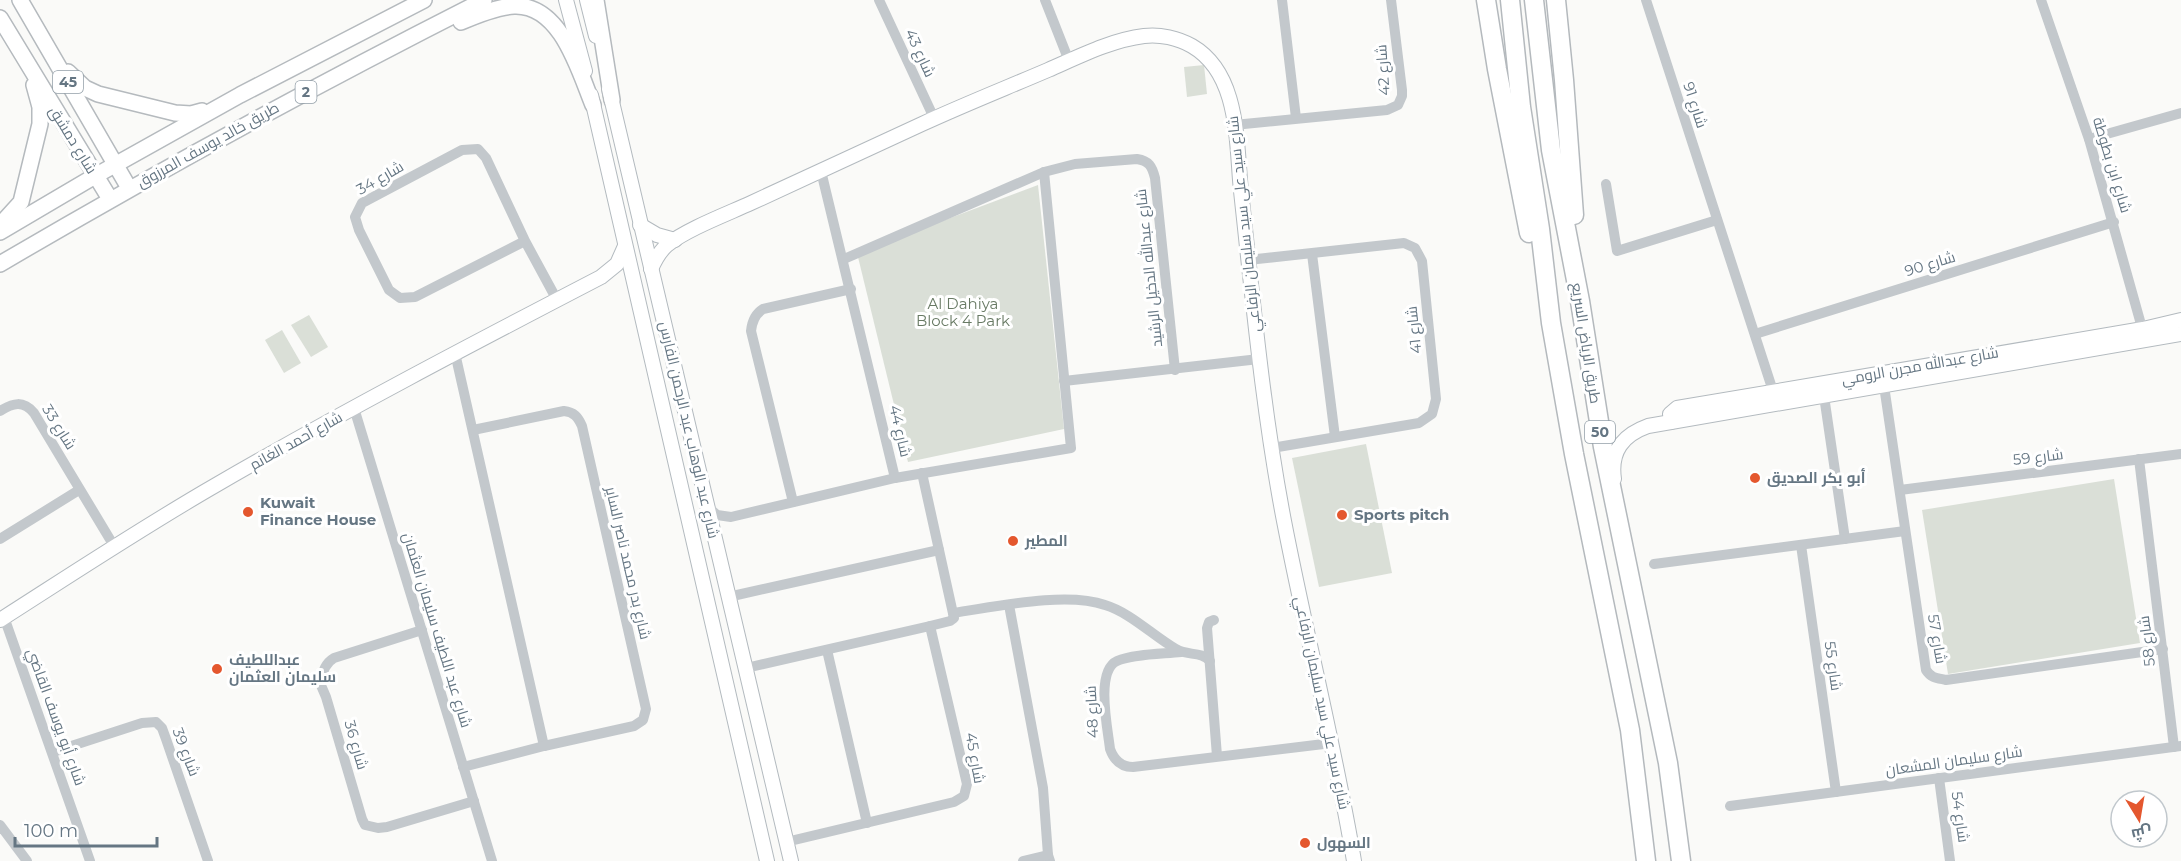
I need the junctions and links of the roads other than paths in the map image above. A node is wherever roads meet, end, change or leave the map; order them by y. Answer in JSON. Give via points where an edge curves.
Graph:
{"nodes":[{"id":1,"x":20,"y":0,"type":"edge"},
{"id":2,"x":424,"y":0,"type":"edge"},
{"id":3,"x":484,"y":0,"type":"edge"},
{"id":4,"x":566,"y":0,"type":"edge"},
{"id":5,"x":587,"y":0,"type":"edge"},
{"id":6,"x":596,"y":0,"type":"edge"},
{"id":7,"x":879,"y":0,"type":"edge"},
{"id":8,"x":1046,"y":0,"type":"edge"},
{"id":9,"x":1282,"y":0,"type":"edge"},
{"id":10,"x":1391,"y":0,"type":"edge"},
{"id":11,"x":1486,"y":0,"type":"edge"},
{"id":12,"x":1510,"y":0,"type":"edge"},
{"id":13,"x":1534,"y":0,"type":"edge"},
{"id":14,"x":1556,"y":0,"type":"edge"},
{"id":15,"x":1646,"y":0,"type":"edge"},
{"id":16,"x":2041,"y":0,"type":"edge"},
{"id":17,"x":0,"y":18,"type":"edge"},
{"id":18,"x":54,"y":57,"type":"junction"},
{"id":19,"x":1069,"y":61,"type":"junction"},
{"id":20,"x":355,"y":65,"type":"junction"},
{"id":21,"x":30,"y":70,"type":"junction"},
{"id":22,"x":240,"y":95,"type":"junction"},
{"id":23,"x":612,"y":100,"type":"junction"},
{"id":24,"x":593,"y":105,"type":"junction"},
{"id":25,"x":2181,"y":112,"type":"edge"},
{"id":26,"x":934,"y":118,"type":"junction"},
{"id":27,"x":1296,"y":118,"type":"junction"},
{"id":28,"x":1234,"y":125,"type":"junction"},
{"id":29,"x":2089,"y":139,"type":"junction"},
{"id":30,"x":624,"y":154,"type":"junction"},
{"id":31,"x":606,"y":158,"type":"junction"},
{"id":32,"x":115,"y":164,"type":"junction"},
{"id":33,"x":821,"y":171,"type":"junction"},
{"id":34,"x":1044,"y":172,"type":"junction"},
{"id":35,"x":628,"y":174,"type":"junction"},
{"id":36,"x":95,"y":176,"type":"junction"},
{"id":37,"x":610,"y":178,"type":"junction"},
{"id":38,"x":1606,"y":184,"type":"dead end"},
{"id":39,"x":129,"y":188,"type":"junction"},
{"id":40,"x":110,"y":199,"type":"junction"},
{"id":41,"x":1717,"y":220,"type":"junction"},
{"id":42,"x":2114,"y":222,"type":"junction"},
{"id":43,"x":0,"y":225,"type":"edge"},
{"id":44,"x":640,"y":225,"type":"junction"},
{"id":45,"x":0,"y":232,"type":"edge"},
{"id":46,"x":675,"y":240,"type":"junction"},
{"id":47,"x":525,"y":241,"type":"junction"},
{"id":48,"x":625,"y":244,"type":"junction"},
{"id":49,"x":1312,"y":254,"type":"junction"},
{"id":50,"x":844,"y":259,"type":"junction"},
{"id":51,"x":1248,"y":260,"type":"junction"},
{"id":52,"x":0,"y":264,"type":"edge"},
{"id":53,"x":651,"y":269,"type":"junction"},
{"id":54,"x":601,"y":277,"type":"junction"},
{"id":55,"x":635,"y":287,"type":"junction"},
{"id":56,"x":851,"y":289,"type":"junction"},
{"id":57,"x":557,"y":300,"type":"junction"},
{"id":58,"x":1580,"y":301,"type":"junction"},
{"id":59,"x":2181,"y":320,"type":"edge"},
{"id":60,"x":1551,"y":323,"type":"junction"},
{"id":61,"x":1755,"y":334,"type":"junction"},
{"id":62,"x":2181,"y":334,"type":"edge"},
{"id":63,"x":2144,"y":335,"type":"junction"},
{"id":64,"x":454,"y":353,"type":"junction"},
{"id":65,"x":1259,"y":359,"type":"junction"},
{"id":66,"x":1175,"y":370,"type":"junction"},
{"id":67,"x":1883,"y":379,"type":"junction"},
{"id":68,"x":1064,"y":381,"type":"junction"},
{"id":69,"x":1773,"y":391,"type":"junction"},
{"id":70,"x":1824,"y":396,"type":"junction"},
{"id":71,"x":354,"y":408,"type":"junction"},
{"id":72,"x":0,"y":411,"type":"edge"},
{"id":73,"x":1671,"y":422,"type":"junction"},
{"id":74,"x":473,"y":430,"type":"junction"},
{"id":75,"x":1335,"y":437,"type":"junction"},
{"id":76,"x":1272,"y":448,"type":"junction"},
{"id":77,"x":2181,"y":454,"type":"edge"},
{"id":78,"x":2139,"y":459,"type":"junction"},
{"id":79,"x":922,"y":473,"type":"junction"},
{"id":80,"x":896,"y":478,"type":"junction"},
{"id":81,"x":79,"y":490,"type":"junction"},
{"id":82,"x":1900,"y":490,"type":"junction"},
{"id":83,"x":794,"y":502,"type":"junction"},
{"id":84,"x":706,"y":506,"type":"junction"},
{"id":85,"x":731,"y":517,"type":"junction"},
{"id":86,"x":1621,"y":531,"type":"junction"},
{"id":87,"x":1905,"y":531,"type":"junction"},
{"id":88,"x":714,"y":536,"type":"junction"},
{"id":89,"x":0,"y":539,"type":"edge"},
{"id":90,"x":1845,"y":539,"type":"junction"},
{"id":91,"x":1801,"y":545,"type":"junction"},
{"id":92,"x":114,"y":546,"type":"junction"},
{"id":93,"x":939,"y":550,"type":"junction"},
{"id":94,"x":1654,"y":564,"type":"dead end"},
{"id":95,"x":721,"y":569,"type":"junction"},
{"id":96,"x":701,"y":576,"type":"junction"},
{"id":97,"x":728,"y":597,"type":"junction"},
{"id":98,"x":707,"y":602,"type":"junction"},
{"id":99,"x":1009,"y":605,"type":"junction"},
{"id":100,"x":953,"y":613,"type":"junction"},
{"id":101,"x":2,"y":618,"type":"edge"},
{"id":102,"x":1214,"y":620,"type":"dead end"},
{"id":103,"x":930,"y":626,"type":"junction"},
{"id":104,"x":422,"y":630,"type":"junction"},
{"id":105,"x":2163,"y":649,"type":"junction"},
{"id":106,"x":827,"y":650,"type":"junction"},
{"id":107,"x":1181,"y":652,"type":"junction"},
{"id":108,"x":1210,"y":661,"type":"junction"},
{"id":109,"x":746,"y":668,"type":"junction"},
{"id":110,"x":1332,"y":743,"type":"junction"},
{"id":111,"x":544,"y":746,"type":"junction"},
{"id":112,"x":2177,"y":746,"type":"edge"},
{"id":113,"x":53,"y":752,"type":"junction"},
{"id":114,"x":1217,"y":756,"type":"junction"},
{"id":115,"x":463,"y":767,"type":"junction"},
{"id":116,"x":1939,"y":778,"type":"junction"},
{"id":117,"x":1836,"y":792,"type":"junction"},
{"id":118,"x":474,"y":801,"type":"junction"},
{"id":119,"x":1730,"y":806,"type":"dead end"},
{"id":120,"x":867,"y":823,"type":"junction"},
{"id":121,"x":0,"y":825,"type":"edge"},
{"id":122,"x":786,"y":842,"type":"junction"},
{"id":123,"x":1049,"y":858,"type":"edge"},
{"id":124,"x":27,"y":861,"type":"edge"},
{"id":125,"x":90,"y":861,"type":"edge"},
{"id":126,"x":208,"y":861,"type":"edge"},
{"id":127,"x":492,"y":861,"type":"edge"},
{"id":128,"x":767,"y":861,"type":"edge"},
{"id":129,"x":790,"y":861,"type":"edge"},
{"id":130,"x":1023,"y":861,"type":"edge"},
{"id":131,"x":1353,"y":861,"type":"edge"},
{"id":132,"x":1646,"y":861,"type":"edge"},
{"id":133,"x":1681,"y":861,"type":"edge"},
{"id":134,"x":1950,"y":861,"type":"edge"}],
"edges":[{"from":1,"to":18,"type":"main road","name":"شارع دمشق","number":"45"},
{"from":2,"to":22,"type":"main road","name":"طريق خالد يوسف المرزوق","number":"2"},
{"from":3,"to":20,"type":"main road","name":"طريق خالد يوسف المرزوق","number":"2"},
{"from":4,"to":24,"type":"street","name":"شارع عبد الوهاب عبد الرحمن الفارس"},
{"from":5,"to":23,"type":"street","name":"شارع عبد الوهاب عبد الرحمن الفارس"},
{"from":6,"to":23,"type":"main road"},
{"from":7,"to":26,"type":"street","name":"شارع 43"},
{"from":8,"to":19,"type":"street"},
{"from":9,"to":27,"type":"street"},
{"from":10,"to":27,"type":"street","name":"شارع 42","via":[[1402,90],[1398,105],[1387,110]]},
{"from":11,"to":60,"type":"highway","via":[[1527,228]]},
{"from":12,"to":60,"type":"highway","name":"طريق الرياض السريع","number":"50"},
{"from":13,"to":58,"type":"highway","name":"طريق الرياض السريع","number":"50","via":[[1551,150]]},
{"from":14,"to":58,"type":"highway"},
{"from":15,"to":41,"type":"street","name":"شارع 91"},
{"from":16,"to":29,"type":"street","name":"شارع ابن بطوطة"},
{"from":17,"to":21,"type":"main road","name":"شارع دمشق","number":"45"},
{"from":18,"to":22,"type":"main road","via":[[92,91],[175,113],[197,113]]},
{"from":18,"to":32,"type":"main road","name":"شارع دمشق","number":"45"},
{"from":19,"to":26,"type":"street","name":"شارع سيد علي سيد سليمان الرفاعي"},
{"from":19,"to":28,"type":"street","name":"شارع سيد علي سيد سليمان الرفاعي","via":[[1144,36],[1177,39],[1199,51],[1216,68],[1224,82]]},
{"from":20,"to":24,"type":"main road","via":[[484,13],[515,6],[536,10],[565,38]]},
{"from":20,"to":39,"type":"main road","name":"طريق خالد يوسف المرزوق","number":"2"},
{"from":21,"to":36,"type":"main road","name":"شارع دمشق","number":"45"},
{"from":21,"to":43,"type":"main road","via":[[40,107],[40,124],[21,202]]},
{"from":22,"to":32,"type":"main road","name":"طريق خالد يوسف المرزوق","number":"2"},
{"from":23,"to":30,"type":"street","name":"شارع عبد الوهاب عبد الرحمن الفارس"},
{"from":24,"to":31,"type":"street","name":"شارع عبد الوهاب عبد الرحمن الفارس"},
{"from":25,"to":29,"type":"street"},
{"from":26,"to":33,"type":"street","name":"شارع سيد علي سيد سليمان الرفاعي"},
{"from":27,"to":28,"type":"street","name":"شارع 42"},
{"from":28,"to":51,"type":"street","name":"شارع سيد علي سيد سليمان الرفاعي"},
{"from":29,"to":42,"type":"street","name":"شارع ابن بطوطة"},
{"from":30,"to":31,"type":"street","via":[[618,160]]},
{"from":30,"to":35,"type":"street","name":"شارع عبد الوهاب عبد الرحمن الفارس"},
{"from":31,"to":37,"type":"street","name":"شارع عبد الوهاب عبد الرحمن الفارس"},
{"from":32,"to":36,"type":"main road","name":"طريق خالد يوسف المرزوق","number":"2"},
{"from":32,"to":39,"type":"main road","name":"شارع دمشق","number":"45"},
{"from":33,"to":46,"type":"street","name":"شارع سيد علي سيد سليمان الرفاعي"},
{"from":33,"to":50,"type":"street","name":"شارع 44"},
{"from":34,"to":50,"type":"street","name":"شارع عبدالله الدخيل الرشيد"},
{"from":34,"to":66,"type":"street","name":"شارع عبدالله الدخيل الرشيد","via":[[1075,164],[1137,159],[1148,162],[1155,178]]},
{"from":34,"to":68,"type":"street"},
{"from":35,"to":37,"type":"street","via":[[620,171]]},
{"from":35,"to":44,"type":"street","name":"شارع عبد الوهاب عبد الرحمن الفارس"},
{"from":36,"to":40,"type":"main road","name":"شارع دمشق","number":"45"},
{"from":36,"to":45,"type":"main road","name":"طريق خالد يوسف المرزوق","number":"2"},
{"from":37,"to":48,"type":"street","name":"شارع عبد الوهاب عبد الرحمن الفارس"},
{"from":38,"to":41,"type":"street","via":[[1617,251]]},
{"from":39,"to":40,"type":"main road","name":"طريق خالد يوسف المرزوق","number":"2"},
{"from":40,"to":52,"type":"main road","name":"طريق خالد يوسف المرزوق","number":"2"},
{"from":41,"to":61,"type":"street","name":"شارع 91"},
{"from":42,"to":61,"type":"street","name":"شارع 90"},
{"from":42,"to":63,"type":"street","name":"شارع ابن بطوطة"},
{"from":44,"to":46,"type":"street"},
{"from":44,"to":53,"type":"street","name":"شارع عبد الوهاب عبد الرحمن الفارس"},
{"from":46,"to":53,"type":"street","name":"شارع سيد علي سيد سليمان الرفاعي","via":[[660,252]]},
{"from":47,"to":47,"type":"street","name":"شارع 34","via":[[415,297],[400,298],[389,290],[355,217],[362,203],[462,150],[478,149],[486,158]]},
{"from":47,"to":57,"type":"street","name":"شارع 34"},
{"from":48,"to":54,"type":"street","name":"شارع أحمد الغانم","via":[[617,264]]},
{"from":48,"to":55,"type":"street","name":"شارع عبد الوهاب عبد الرحمن الفارس"},
{"from":49,"to":51,"type":"street","name":"شارع 41"},
{"from":49,"to":75,"type":"street"},
{"from":49,"to":75,"type":"street","name":"شارع 41","via":[[1404,243],[1415,248],[1422,261],[1435,408],[1419,423]]},
{"from":50,"to":56,"type":"street","name":"شارع 44"},
{"from":51,"to":65,"type":"street","name":"شارع سيد علي سيد سليمان الرفاعي"},
{"from":53,"to":84,"type":"street","name":"شارع عبد الوهاب عبد الرحمن الفارس"},
{"from":54,"to":55,"type":"street","via":[[625,280]]},
{"from":54,"to":57,"type":"street","name":"شارع أحمد الغانم"},
{"from":55,"to":96,"type":"street","name":"شارع عبد الوهاب عبد الرحمن الفارس"},
{"from":56,"to":80,"type":"street","name":"شارع 44"},
{"from":56,"to":83,"type":"street","via":[[763,309],[752,324]]},
{"from":57,"to":64,"type":"street","name":"شارع أحمد الغانم"},
{"from":58,"to":86,"type":"highway","name":"طريق الرياض السريع","number":"50","via":[[1593,394]]},
{"from":59,"to":63,"type":"street","name":"شارع عبدالله مجرن الرومي"},
{"from":60,"to":132,"type":"highway","name":"طريق الرياض السريع","number":"50","via":[[1630,730]]},
{"from":61,"to":69,"type":"street","name":"شارع 91"},
{"from":62,"to":63,"type":"street","name":"شارع عبدالله مجرن الرومي"},
{"from":63,"to":67,"type":"street","name":"شارع عبدالله مجرن الرومي"},
{"from":64,"to":71,"type":"street","name":"شارع أحمد الغانم"},
{"from":64,"to":74,"type":"street"},
{"from":65,"to":66,"type":"street"},
{"from":65,"to":76,"type":"street","name":"شارع سيد علي سيد سليمان الرفاعي"},
{"from":66,"to":68,"type":"street"},
{"from":67,"to":69,"type":"street","name":"شارع عبدالله مجرن الرومي"},
{"from":67,"to":70,"type":"street","name":"شارع عبدالله مجرن الرومي"},
{"from":67,"to":82,"type":"street","name":"شارع 57"},
{"from":68,"to":79,"type":"street","via":[[1071,448]]},
{"from":69,"to":73,"type":"street","name":"شارع عبدالله مجرن الرومي","via":[[1677,408],[1670,414]]},
{"from":70,"to":73,"type":"street","name":"شارع عبدالله مجرن الرومي"},
{"from":70,"to":90,"type":"street"},
{"from":71,"to":92,"type":"street","name":"شارع أحمد الغانم"},
{"from":71,"to":104,"type":"street","name":"شارع عبد اللطيف سليمان العثمان"},
{"from":72,"to":81,"type":"street","name":"شارع 33","via":[[14,403],[30,409]]},
{"from":73,"to":86,"type":"street","name":"شارع عبدالله مجرن الرومي","via":[[1632,432],[1622,441],[1613,474]]},
{"from":74,"to":111,"type":"street"},
{"from":74,"to":111,"type":"street","name":"شارع بدر محمد ناصر الساير","via":[[569,412],[578,418],[588,448],[646,710],[634,726]]},
{"from":75,"to":76,"type":"street","name":"شارع 41"},
{"from":76,"to":110,"type":"street","name":"شارع سيد علي سيد سليمان الرفاعي"},
{"from":77,"to":78,"type":"street","name":"شارع 59"},
{"from":78,"to":82,"type":"street","name":"شارع 59"},
{"from":78,"to":105,"type":"street","name":"شارع 58"},
{"from":79,"to":80,"type":"street"},
{"from":79,"to":93,"type":"street"},
{"from":80,"to":83,"type":"street","name":"شارع 44"},
{"from":81,"to":89,"type":"street"},
{"from":81,"to":92,"type":"street","name":"شارع 33"},
{"from":82,"to":87,"type":"street","name":"شارع 57"},
{"from":83,"to":85,"type":"street","name":"شارع 44"},
{"from":84,"to":85,"type":"street","via":[[717,515]]},
{"from":84,"to":88,"type":"street","name":"شارع عبد الوهاب عبد الرحمن الفارس"},
{"from":85,"to":88,"type":"street","via":[[720,524]]},
{"from":86,"to":133,"type":"highway","name":"طريق الرياض السريع","number":"50","via":[[1668,763]]},
{"from":87,"to":90,"type":"street"},
{"from":87,"to":105,"type":"street","name":"شارع 57","via":[[1926,670],[1932,677],[1946,680]]},
{"from":88,"to":95,"type":"street","name":"شارع عبد الوهاب عبد الرحمن الفارس"},
{"from":90,"to":91,"type":"street"},
{"from":91,"to":94,"type":"street"},
{"from":91,"to":117,"type":"street","name":"شارع 55"},
{"from":92,"to":101,"type":"street","name":"شارع أحمد الغانم"},
{"from":93,"to":97,"type":"street"},
{"from":93,"to":100,"type":"street"},
{"from":95,"to":96,"type":"street","via":[[719,577],[712,581]]},
{"from":95,"to":97,"type":"street","name":"شارع عبد الوهاب عبد الرحمن الفارس"},
{"from":96,"to":98,"type":"street","name":"شارع عبد الوهاب عبد الرحمن الفارس"},
{"from":97,"to":98,"type":"street","via":[[719,592]]},
{"from":97,"to":109,"type":"street","name":"شارع عبد الوهاب عبد الرحمن الفارس"},
{"from":98,"to":128,"type":"street","name":"شارع عبد الوهاب عبد الرحمن الفارس"},
{"from":99,"to":100,"type":"street","name":"شارع 48"},
{"from":99,"to":107,"type":"street","name":"شارع 48","via":[[1067,599],[1106,605]]},
{"from":99,"to":123,"type":"street","via":[[1043,788]]},
{"from":100,"to":103,"type":"street","via":[[950,621]]},
{"from":101,"to":113,"type":"street","name":"شارع أبو يوسف القاضي"},
{"from":102,"to":108,"type":"street","via":[[1207,624]]},
{"from":103,"to":106,"type":"street"},
{"from":103,"to":120,"type":"street","name":"شارع 45","via":[[966,792],[954,802]]},
{"from":104,"to":115,"type":"street","name":"شارع عبد اللطيف سليمان العثمان"},
{"from":104,"to":118,"type":"street","name":"شارع 36","via":[[334,658],[324,668],[320,683],[365,825],[387,827]]},
{"from":105,"to":112,"type":"street","name":"شارع 58"},
{"from":106,"to":109,"type":"street"},
{"from":106,"to":120,"type":"street"},
{"from":107,"to":108,"type":"street","name":"شارع 48","via":[[1202,655]]},
{"from":107,"to":114,"type":"street","name":"شارع 48","via":[[1128,658],[1113,664],[1104,683],[1110,749],[1116,760],[1128,767]]},
{"from":108,"to":114,"type":"street"},
{"from":109,"to":122,"type":"street","name":"شارع عبد الوهاب عبد الرحمن الفارس"},
{"from":110,"to":114,"type":"street","name":"شارع 48"},
{"from":110,"to":131,"type":"street","name":"شارع سيد علي سيد سليمان الرفاعي"},
{"from":111,"to":115,"type":"street","name":"شارع بدر محمد ناصر الساير"},
{"from":112,"to":116,"type":"street","name":"شارع سليمان المشعان"},
{"from":113,"to":125,"type":"street","name":"شارع أبو يوسف القاضي"},
{"from":113,"to":126,"type":"street","name":"شارع 39","via":[[156,722],[162,728]]},
{"from":115,"to":118,"type":"street","name":"شارع عبد اللطيف سليمان العثمان"},
{"from":116,"to":117,"type":"street","name":"شارع سليمان المشعان"},
{"from":116,"to":134,"type":"street","name":"شارع 54"},
{"from":117,"to":119,"type":"street","name":"شارع سليمان المشعان"},
{"from":118,"to":127,"type":"street","name":"شارع عبد اللطيف سليمان العثمان"},
{"from":120,"to":122,"type":"street","name":"شارع 45"},
{"from":121,"to":124,"type":"street"},
{"from":122,"to":129,"type":"street","name":"شارع عبد الوهاب عبد الرحمن الفارس"},
{"from":123,"to":130,"type":"street"}]}
